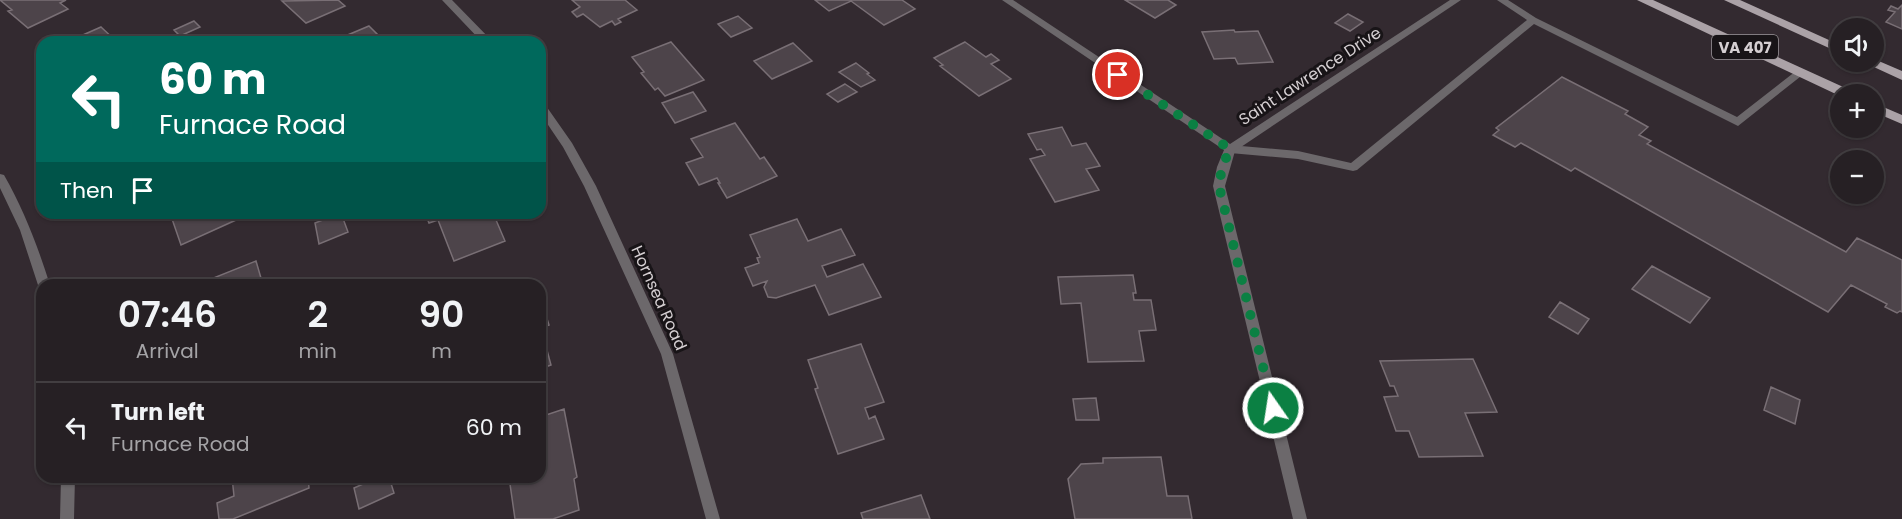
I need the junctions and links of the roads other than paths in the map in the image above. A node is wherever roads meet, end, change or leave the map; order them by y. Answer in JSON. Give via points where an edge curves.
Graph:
{"nodes":[{"id":1,"x":447,"y":0,"type":"edge"},
{"id":2,"x":1007,"y":0,"type":"edge"},
{"id":3,"x":1456,"y":0,"type":"edge"},
{"id":4,"x":1502,"y":0,"type":"edge"},
{"id":5,"x":1643,"y":0,"type":"edge"},
{"id":6,"x":1730,"y":0,"type":"edge"},
{"id":7,"x":1533,"y":20,"type":"junction"},
{"id":8,"x":482,"y":36,"type":"edge"},
{"id":9,"x":1830,"y":45,"type":"edge"},
{"id":10,"x":1884,"y":68,"type":"edge"},
{"id":11,"x":1800,"y":73,"type":"junction"},
{"id":12,"x":1902,"y":76,"type":"edge"},
{"id":13,"x":1830,"y":86,"type":"edge"},
{"id":14,"x":1884,"y":111,"type":"edge"},
{"id":15,"x":546,"y":114,"type":"edge"},
{"id":16,"x":1902,"y":120,"type":"edge"},
{"id":17,"x":1230,"y":149,"type":"junction"},
{"id":18,"x":0,"y":178,"type":"edge"},
{"id":19,"x":42,"y":279,"type":"edge"},
{"id":20,"x":68,"y":483,"type":"edge"},
{"id":21,"x":67,"y":519,"type":"edge"},
{"id":22,"x":713,"y":519,"type":"edge"},
{"id":23,"x":1300,"y":519,"type":"edge"}],
"edges":[{"from":1,"to":8,"type":"street"},
{"from":2,"to":17,"type":"street"},
{"from":3,"to":17,"type":"street","name":"Saint Lawrence Drive"},
{"from":4,"to":7,"type":"street"},
{"from":5,"to":11,"type":"main road","number":"VA 407"},
{"from":6,"to":9,"type":"main road","number":"VA 407"},
{"from":7,"to":11,"type":"street","via":[[1738,122]]},
{"from":7,"to":17,"type":"street","via":[[1353,167],[1298,155]]},
{"from":10,"to":12,"type":"main road"},
{"from":11,"to":13,"type":"main road","number":"VA 407"},
{"from":14,"to":16,"type":"main road"},
{"from":15,"to":22,"type":"street","name":"Hornsea Road","via":[[590,186],[668,354]]},
{"from":17,"to":23,"type":"street","via":[[1219,186]]},
{"from":18,"to":19,"type":"street","via":[[32,244]]},
{"from":20,"to":21,"type":"street"}]}
